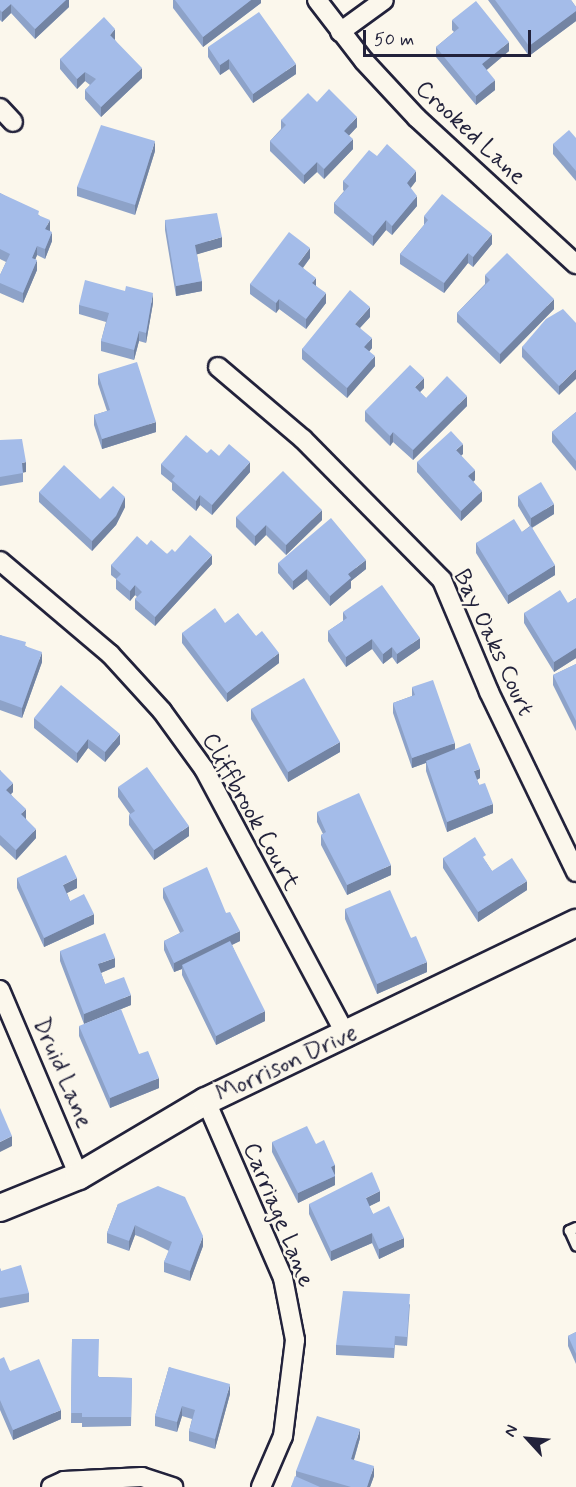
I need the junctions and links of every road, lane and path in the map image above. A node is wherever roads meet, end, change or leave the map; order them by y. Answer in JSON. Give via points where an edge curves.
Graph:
{"nodes":[{"id":1,"x":317,"y":0,"type":"edge"},
{"id":2,"x":384,"y":0,"type":"edge"},
{"id":3,"x":340,"y":32,"type":"junction"},
{"id":4,"x":0,"y":108,"type":"edge"},
{"id":5,"x":13,"y":122,"type":"dead end"},
{"id":6,"x":576,"y":264,"type":"edge"},
{"id":7,"x":218,"y":367,"type":"dead end"},
{"id":8,"x":0,"y":561,"type":"edge"},
{"id":9,"x":576,"y":873,"type":"edge"},
{"id":10,"x":576,"y":923,"type":"edge"},
{"id":11,"x":0,"y":990,"type":"edge"},
{"id":12,"x":347,"y":1037,"type":"junction"},
{"id":13,"x":206,"y":1101,"type":"junction"},
{"id":14,"x":79,"y":1176,"type":"junction"},
{"id":15,"x":0,"y":1208,"type":"edge"},
{"id":16,"x":576,"y":1227,"type":"edge"},
{"id":17,"x":576,"y":1246,"type":"edge"},
{"id":18,"x":51,"y":1487,"type":"edge"},
{"id":19,"x":173,"y":1487,"type":"edge"},
{"id":20,"x":261,"y":1487,"type":"edge"}],
"edges":[{"from":1,"to":3,"type":"street","name":"Crooked Lane"},
{"from":2,"to":3,"type":"street"},
{"from":3,"to":6,"type":"street","name":"Crooked Lane","via":[[417,118]]},
{"from":4,"to":5,"type":"street"},
{"from":7,"to":9,"type":"street","name":"Bay Oaks Court","via":[[303,439],[442,580],[489,692]]},
{"from":8,"to":12,"type":"street","name":"Cliffbrook Court","via":[[110,654],[169,721],[204,769]]},
{"from":10,"to":12,"type":"street","name":"Morrison Drive"},
{"from":11,"to":14,"type":"street","name":"Druid Lane"},
{"from":12,"to":13,"type":"street","name":"Morrison Drive"},
{"from":13,"to":14,"type":"street","name":"Morrison Drive"},
{"from":13,"to":20,"type":"street","name":"Carriage Lane","via":[[283,1278],[295,1340],[283,1436]]},
{"from":14,"to":15,"type":"street","name":"Morrison Drive"},
{"from":16,"to":17,"type":"lane","via":[[569,1230]]},
{"from":18,"to":19,"type":"street","via":[[64,1481],[142,1478]]}]}
